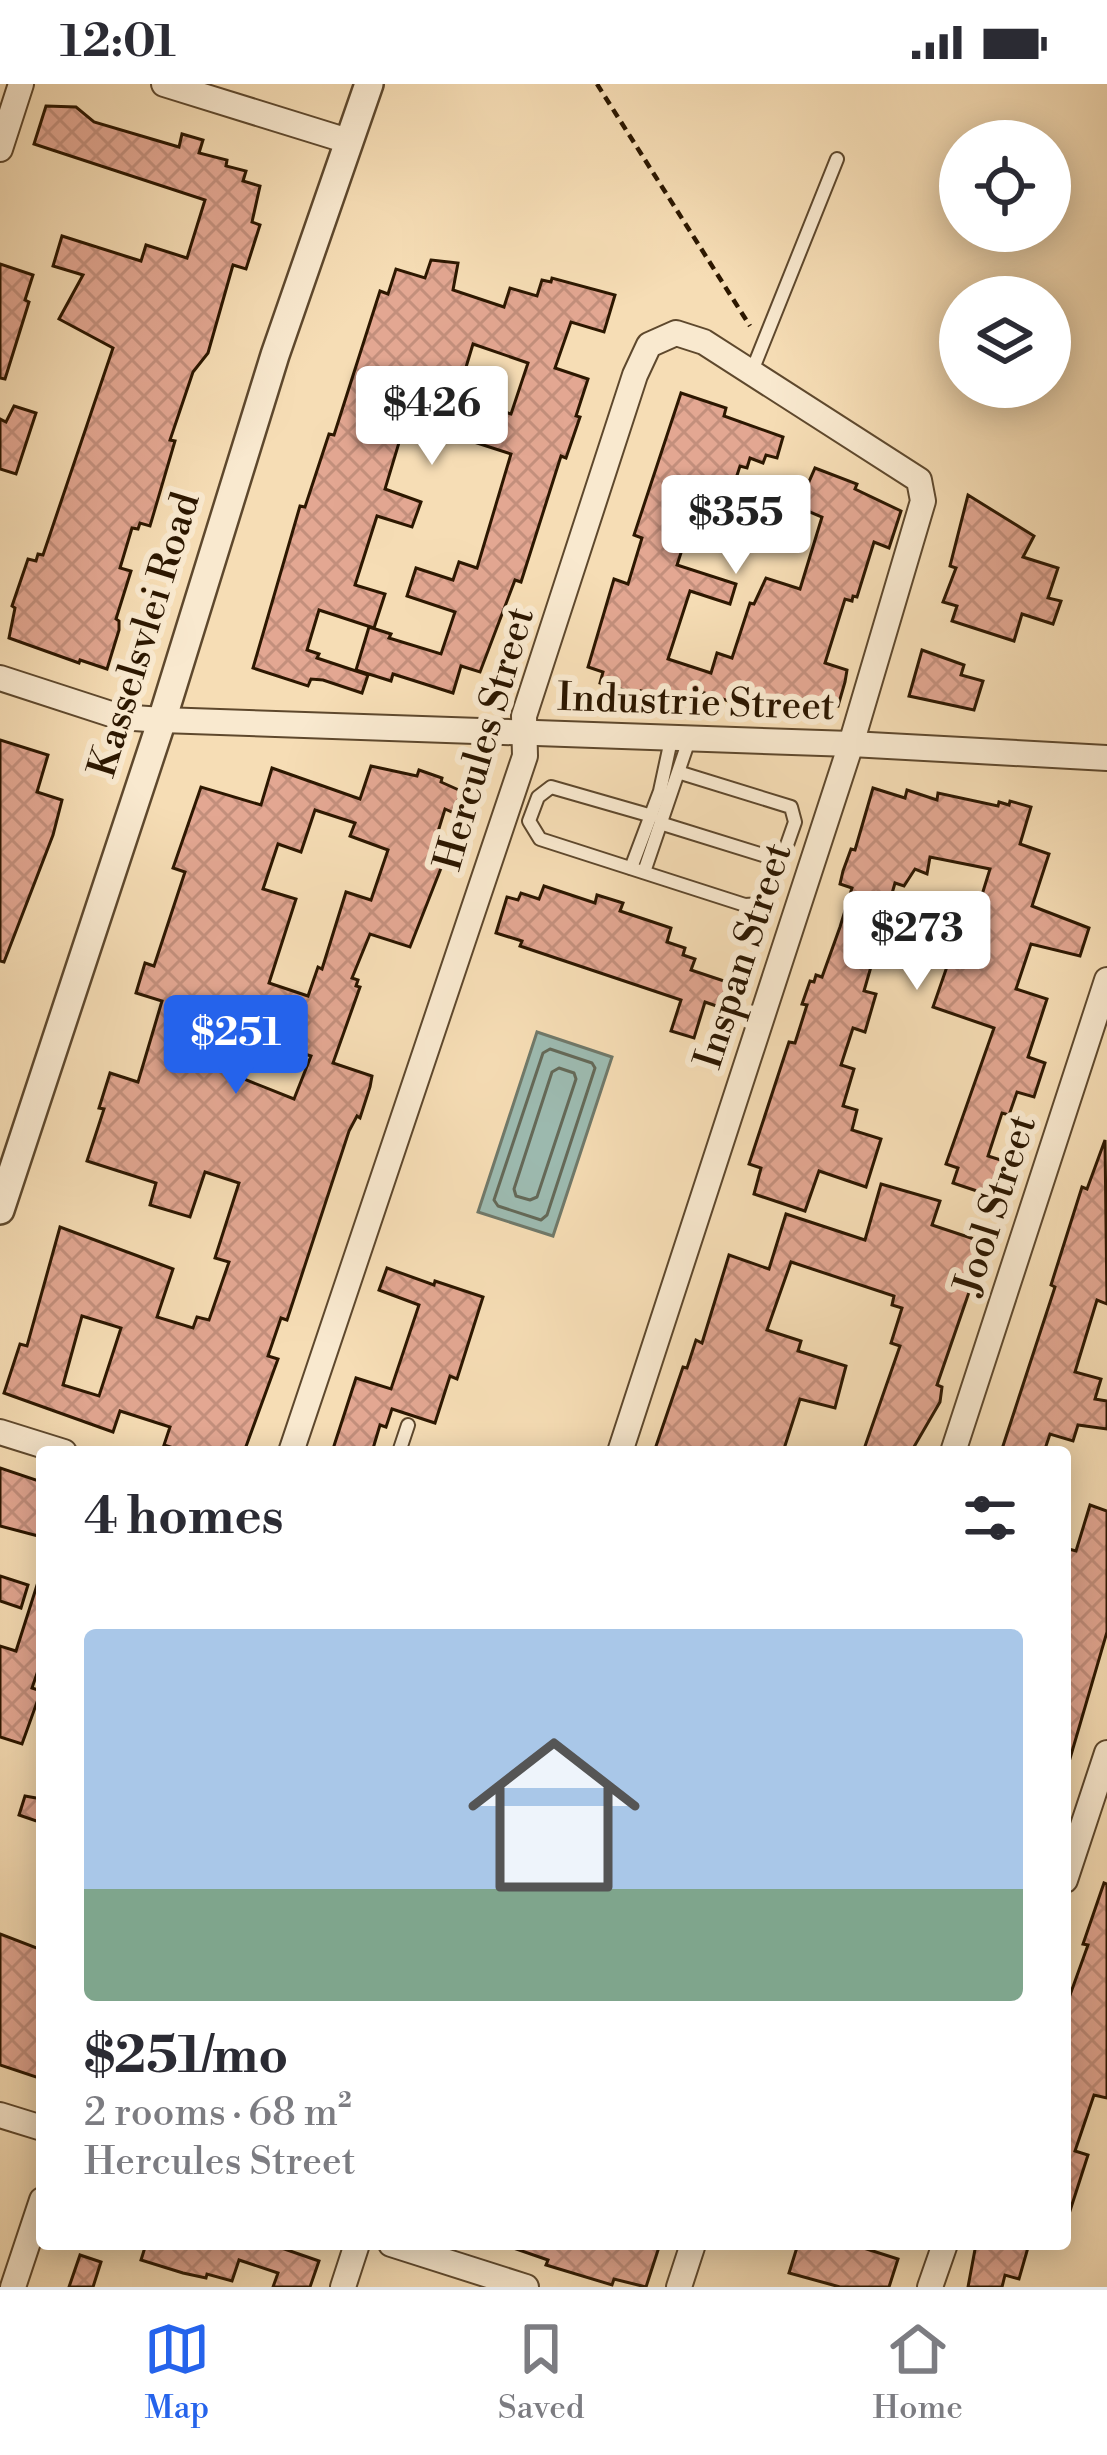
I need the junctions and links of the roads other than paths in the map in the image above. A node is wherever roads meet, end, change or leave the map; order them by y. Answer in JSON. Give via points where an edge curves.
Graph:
{"nodes":[{"id":1,"x":21,"y":84,"type":"edge"},
{"id":2,"x":164,"y":84,"type":"edge"},
{"id":3,"x":369,"y":84,"type":"edge"},
{"id":4,"x":348,"y":141,"type":"junction"},
{"id":5,"x":0,"y":149,"type":"edge"},
{"id":6,"x":837,"y":158,"type":"dead end"},
{"id":7,"x":752,"y":371,"type":"junction"},
{"id":8,"x":919,"y":480,"type":"joint"},
{"id":9,"x":0,"y":678,"type":"edge"},
{"id":10,"x":162,"y":720,"type":"junction"},
{"id":11,"x":525,"y":732,"type":"junction"},
{"id":12,"x":680,"y":740,"type":"junction"},
{"id":13,"x":851,"y":745,"type":"junction"},
{"id":14,"x":1107,"y":758,"type":"edge"},
{"id":15,"x":681,"y":773,"type":"junction"},
{"id":16,"x":657,"y":820,"type":"junction"},
{"id":17,"x":782,"y":861,"type":"junction"},
{"id":18,"x":638,"y":870,"type":"junction"},
{"id":19,"x":1107,"y":980,"type":"edge"},
{"id":20,"x":0,"y":1210,"type":"edge"},
{"id":21,"x":408,"y":1425,"type":"dead end"},
{"id":22,"x":0,"y":1432,"type":"edge"},
{"id":23,"x":45,"y":1446,"type":"edge"},
{"id":24,"x":293,"y":1446,"type":"edge"},
{"id":25,"x":402,"y":1446,"type":"edge"},
{"id":26,"x":622,"y":1446,"type":"edge"},
{"id":27,"x":955,"y":1446,"type":"edge"},
{"id":28,"x":1107,"y":1753,"type":"edge"},
{"id":29,"x":1071,"y":1862,"type":"edge"},
{"id":30,"x":0,"y":2114,"type":"edge"},
{"id":31,"x":36,"y":2126,"type":"edge"},
{"id":32,"x":36,"y":2219,"type":"edge"},
{"id":33,"x":355,"y":2250,"type":"edge"},
{"id":34,"x":411,"y":2250,"type":"edge"},
{"id":35,"x":691,"y":2250,"type":"edge"},
{"id":36,"x":943,"y":2250,"type":"edge"},
{"id":37,"x":14,"y":2287,"type":"edge"},
{"id":38,"x":343,"y":2287,"type":"edge"},
{"id":39,"x":526,"y":2287,"type":"edge"},
{"id":40,"x":679,"y":2287,"type":"edge"},
{"id":41,"x":930,"y":2287,"type":"edge"}],
"edges":[{"from":1,"to":5,"type":"street"},
{"from":2,"to":4,"type":"street"},
{"from":3,"to":4,"type":"street","name":"Kasselsvlei Road"},
{"from":4,"to":10,"type":"street","name":"Kasselsvlei Road"},
{"from":6,"to":7,"type":"lane"},
{"from":7,"to":8,"type":"street","name":"Hercules Street"},
{"from":7,"to":11,"type":"street","name":"Hercules Street","via":[[690,335],[649,345]]},
{"from":8,"to":13,"type":"street","name":"Inspan Street","via":[[920,518]]},
{"from":9,"to":10,"type":"street","name":"Industrie Street","via":[[120,717]]},
{"from":10,"to":11,"type":"street","name":"Industrie Street"},
{"from":10,"to":20,"type":"street","name":"Kasselsvlei Road"},
{"from":11,"to":12,"type":"street","name":"Industrie Street"},
{"from":11,"to":24,"type":"street","name":"Hercules Street","via":[[525,756]]},
{"from":12,"to":13,"type":"street","name":"Industrie Street"},
{"from":12,"to":15,"type":"lane"},
{"from":12,"to":16,"type":"lane"},
{"from":13,"to":14,"type":"street","name":"Industrie Street"},
{"from":13,"to":26,"type":"street","name":"Inspan Street"},
{"from":15,"to":16,"type":"lane"},
{"from":15,"to":17,"type":"lane","via":[[791,807],[796,819]]},
{"from":16,"to":17,"type":"lane"},
{"from":16,"to":18,"type":"lane"},
{"from":16,"to":18,"type":"lane","via":[[551,787],[530,818],[541,839]]},
{"from":17,"to":18,"type":"lane","via":[[768,898],[753,905]]},
{"from":19,"to":27,"type":"street","name":"Jool Street"},
{"from":21,"to":25,"type":"lane"},
{"from":22,"to":23,"type":"street"},
{"from":28,"to":29,"type":"street"},
{"from":30,"to":31,"type":"street"},
{"from":32,"to":37,"type":"street"},
{"from":33,"to":38,"type":"street"},
{"from":34,"to":39,"type":"street"},
{"from":35,"to":40,"type":"street"},
{"from":36,"to":41,"type":"street"}]}
